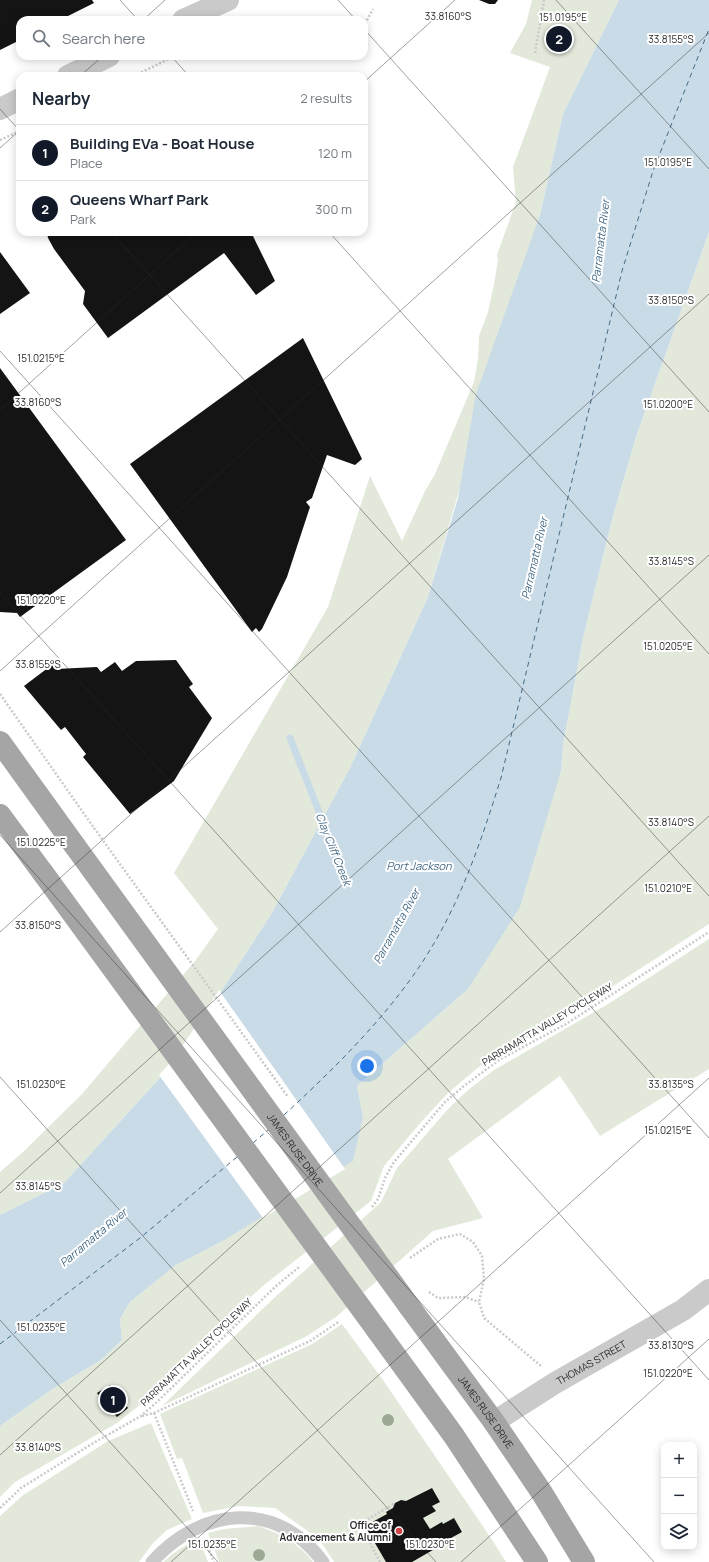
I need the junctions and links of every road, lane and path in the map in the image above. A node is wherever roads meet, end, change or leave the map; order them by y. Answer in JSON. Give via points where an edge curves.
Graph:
{"nodes":[{"id":1,"x":228,"y":0,"type":"edge"},
{"id":2,"x":544,"y":0,"type":"edge"},
{"id":3,"x":372,"y":9,"type":"dead end"},
{"id":4,"x":192,"y":16,"type":"edge"},
{"id":5,"x":368,"y":18,"type":"edge"},
{"id":6,"x":534,"y":53,"type":"dead end"},
{"id":7,"x":101,"y":60,"type":"edge"},
{"id":8,"x":167,"y":60,"type":"edge"},
{"id":9,"x":76,"y":72,"type":"edge"},
{"id":10,"x":142,"y":72,"type":"edge"},
{"id":11,"x":16,"y":101,"type":"edge"},
{"id":12,"x":0,"y":109,"type":"edge"},
{"id":13,"x":16,"y":133,"type":"edge"},
{"id":14,"x":0,"y":140,"type":"edge"},
{"id":15,"x":0,"y":694,"type":"edge"},
{"id":16,"x":0,"y":742,"type":"edge"},
{"id":17,"x":0,"y":815,"type":"edge"},
{"id":18,"x":709,"y":932,"type":"edge"},
{"id":19,"x":289,"y":1098,"type":"dead end"},
{"id":20,"x":372,"y":1207,"type":"dead end"},
{"id":21,"x":410,"y":1258,"type":"dead end"},
{"id":22,"x":299,"y":1267,"type":"dead end"},
{"id":23,"x":709,"y":1290,"type":"edge"},
{"id":24,"x":429,"y":1292,"type":"dead end"},
{"id":25,"x":478,"y":1302,"type":"junction"},
{"id":26,"x":340,"y":1321,"type":"dead end"},
{"id":27,"x":540,"y":1366,"type":"dead end"},
{"id":28,"x":154,"y":1413,"type":"junction"},
{"id":29,"x":141,"y":1416,"type":"junction"},
{"id":30,"x":494,"y":1422,"type":"junction"},
{"id":31,"x":395,"y":1503,"type":"dead end"},
{"id":32,"x":0,"y":1508,"type":"edge"},
{"id":33,"x":199,"y":1527,"type":"junction"},
{"id":34,"x":152,"y":1562,"type":"edge"},
{"id":35,"x":323,"y":1562,"type":"edge"},
{"id":36,"x":380,"y":1562,"type":"edge"},
{"id":37,"x":537,"y":1562,"type":"edge"},
{"id":38,"x":584,"y":1562,"type":"edge"}],
"edges":[{"from":1,"to":4,"type":"street"},
{"from":2,"to":6,"type":"path"},
{"from":3,"to":5,"type":"path"},
{"from":7,"to":9,"type":"street"},
{"from":8,"to":10,"type":"path"},
{"from":11,"to":12,"type":"street"},
{"from":13,"to":14,"type":"path"},
{"from":15,"to":19,"type":"path","bridge":true},
{"from":16,"to":30,"type":"main road","name":"JAMES RUSE DRIVE","bridge":true},
{"from":17,"to":37,"type":"main road","bridge":true,"via":[[454,1436]]},
{"from":18,"to":20,"type":"path","name":"PARRAMATTA VALLEY CYCLEWAY","via":[[566,1024],[499,1060],[464,1086],[445,1102],[394,1162]]},
{"from":21,"to":25,"type":"path","via":[[438,1239],[460,1234],[473,1242],[482,1256],[484,1279]]},
{"from":22,"to":29,"type":"path","name":"PARRAMATTA VALLEY CYCLEWAY"},
{"from":23,"to":30,"type":"street","name":"THOMAS STREET","via":[[683,1310],[555,1383]]},
{"from":24,"to":25,"type":"path","via":[[438,1298],[465,1297]]},
{"from":25,"to":27,"type":"path","via":[[484,1318]]},
{"from":26,"to":28,"type":"path","via":[[310,1341]]},
{"from":28,"to":29,"type":"path"},
{"from":28,"to":33,"type":"path"},
{"from":29,"to":32,"type":"path","name":"PARRAMATTA VALLEY CYCLEWAY","via":[[21,1488]]},
{"from":30,"to":38,"type":"main road","name":"JAMES RUSE DRIVE"},
{"from":31,"to":36,"type":"path","via":[[360,1524]]},
{"from":33,"to":34,"type":"lane","via":[[162,1551]]},
{"from":33,"to":35,"type":"lane","via":[[234,1518],[270,1521],[300,1537],[314,1549]]}]}
